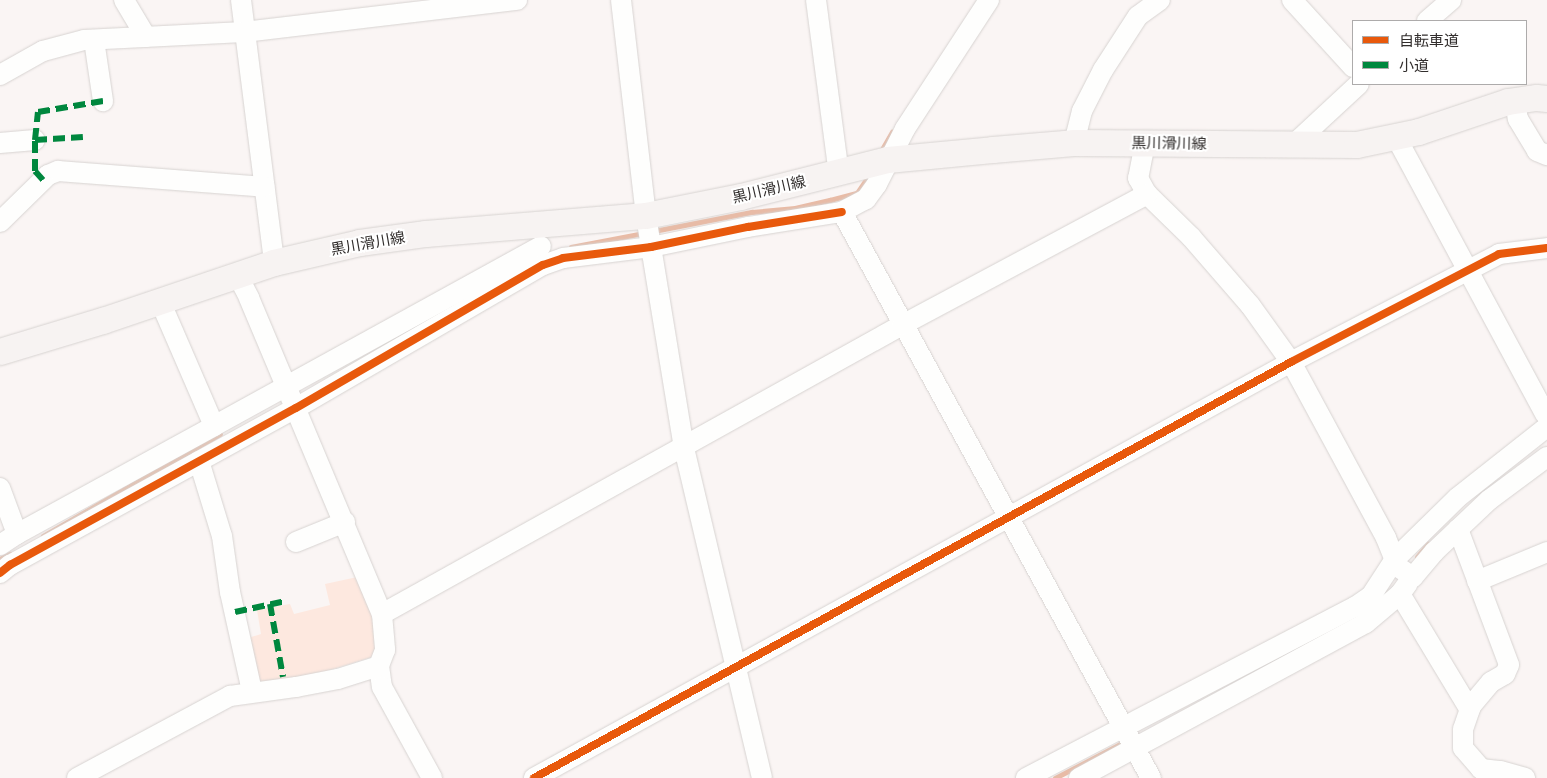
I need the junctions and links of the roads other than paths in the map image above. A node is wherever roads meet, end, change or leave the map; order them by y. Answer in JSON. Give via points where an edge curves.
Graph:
{"nodes":[{"id":1,"x":124,"y":0,"type":"edge"},
{"id":2,"x":240,"y":0,"type":"edge"},
{"id":3,"x":517,"y":0,"type":"edge"},
{"id":4,"x":621,"y":0,"type":"edge"},
{"id":5,"x":816,"y":0,"type":"edge"},
{"id":6,"x":989,"y":0,"type":"edge"},
{"id":7,"x":1160,"y":0,"type":"edge"},
{"id":8,"x":1292,"y":0,"type":"edge"},
{"id":9,"x":1451,"y":0,"type":"edge"},
{"id":10,"x":1428,"y":20,"type":"edge"},
{"id":11,"x":244,"y":32,"type":"junction"},
{"id":12,"x":146,"y":37,"type":"junction"},
{"id":13,"x":94,"y":40,"type":"junction"},
{"id":14,"x":1352,"y":66,"type":"edge"},
{"id":15,"x":0,"y":74,"type":"edge"},
{"id":16,"x":1358,"y":85,"type":"edge"},
{"id":17,"x":1547,"y":99,"type":"edge"},
{"id":18,"x":103,"y":101,"type":"dead end"},
{"id":19,"x":1515,"y":101,"type":"junction"},
{"id":20,"x":1396,"y":137,"type":"junction"},
{"id":21,"x":35,"y":140,"type":"dead end"},
{"id":22,"x":0,"y":143,"type":"edge"},
{"id":23,"x":1074,"y":143,"type":"junction"},
{"id":24,"x":1145,"y":143,"type":"junction"},
{"id":25,"x":1292,"y":146,"type":"junction"},
{"id":26,"x":1547,"y":155,"type":"edge"},
{"id":27,"x":888,"y":160,"type":"junction"},
{"id":28,"x":839,"y":174,"type":"junction"},
{"id":29,"x":264,"y":188,"type":"junction"},
{"id":30,"x":1147,"y":194,"type":"junction"},
{"id":31,"x":842,"y":212,"type":"junction"},
{"id":32,"x":646,"y":216,"type":"junction"},
{"id":33,"x":0,"y":222,"type":"edge"},
{"id":34,"x":541,"y":246,"type":"dead end"},
{"id":35,"x":651,"y":247,"type":"junction"},
{"id":36,"x":1547,"y":248,"type":"edge"},
{"id":37,"x":274,"y":263,"type":"junction"},
{"id":38,"x":1468,"y":270,"type":"junction"},
{"id":39,"x":237,"y":274,"type":"junction"},
{"id":40,"x":160,"y":301,"type":"junction"},
{"id":41,"x":902,"y":325,"type":"junction"},
{"id":42,"x":0,"y":352,"type":"edge"},
{"id":43,"x":1291,"y":362,"type":"junction"},
{"id":44,"x":286,"y":385,"type":"junction"},
{"id":45,"x":296,"y":408,"type":"junction"},
{"id":46,"x":1546,"y":421,"type":"edge"},
{"id":47,"x":214,"y":426,"type":"junction"},
{"id":48,"x":684,"y":448,"type":"junction"},
{"id":49,"x":1547,"y":457,"type":"edge"},
{"id":50,"x":198,"y":462,"type":"junction"},
{"id":51,"x":0,"y":488,"type":"edge"},
{"id":52,"x":1008,"y":518,"type":"junction"},
{"id":53,"x":345,"y":522,"type":"junction"},
{"id":54,"x":1458,"y":529,"type":"junction"},
{"id":55,"x":17,"y":534,"type":"junction"},
{"id":56,"x":296,"y":542,"type":"dead end"},
{"id":57,"x":0,"y":545,"type":"edge"},
{"id":58,"x":1547,"y":552,"type":"edge"},
{"id":59,"x":1404,"y":570,"type":"junction"},
{"id":60,"x":0,"y":573,"type":"edge"},
{"id":61,"x":1477,"y":581,"type":"junction"},
{"id":62,"x":1400,"y":594,"type":"junction"},
{"id":63,"x":382,"y":614,"type":"junction"},
{"id":64,"x":379,"y":666,"type":"junction"},
{"id":65,"x":736,"y":668,"type":"junction"},
{"id":66,"x":252,"y":691,"type":"junction"},
{"id":67,"x":1470,"y":710,"type":"junction"},
{"id":68,"x":1123,"y":727,"type":"junction"},
{"id":69,"x":1135,"y":748,"type":"junction"},
{"id":70,"x":1473,"y":773,"type":"edge"},
{"id":71,"x":77,"y":778,"type":"edge"},
{"id":72,"x":432,"y":778,"type":"edge"},
{"id":73,"x":534,"y":778,"type":"edge"},
{"id":74,"x":762,"y":778,"type":"edge"},
{"id":75,"x":1026,"y":778,"type":"edge"},
{"id":76,"x":1079,"y":778,"type":"edge"},
{"id":77,"x":1151,"y":778,"type":"edge"},
{"id":78,"x":1525,"y":778,"type":"edge"}],
"edges":[{"from":1,"to":12,"type":"street"},
{"from":2,"to":11,"type":"street"},
{"from":3,"to":11,"type":"street"},
{"from":4,"to":32,"type":"street"},
{"from":5,"to":28,"type":"street"},
{"from":6,"to":27,"type":"street"},
{"from":7,"to":23,"type":"street","via":[[1138,16],[1103,70],[1082,111]]},
{"from":8,"to":14,"type":"street"},
{"from":9,"to":10,"type":"street"},
{"from":11,"to":12,"type":"street"},
{"from":11,"to":29,"type":"street"},
{"from":12,"to":13,"type":"street"},
{"from":13,"to":15,"type":"street","via":[[44,51]]},
{"from":13,"to":18,"type":"street"},
{"from":16,"to":25,"type":"street"},
{"from":17,"to":19,"type":"main road","name":"黒川滑川線"},
{"from":19,"to":20,"type":"main road","name":"黒川滑川線"},
{"from":19,"to":26,"type":"street","via":[[1518,119],[1537,151]]},
{"from":20,"to":25,"type":"main road","name":"黒川滑川線","via":[[1356,145]]},
{"from":20,"to":38,"type":"street"},
{"from":21,"to":22,"type":"street"},
{"from":23,"to":24,"type":"main road","name":"黒川滑川線"},
{"from":23,"to":27,"type":"main road","name":"黒川滑川線"},
{"from":24,"to":25,"type":"main road","name":"黒川滑川線"},
{"from":24,"to":30,"type":"street","via":[[1138,178]]},
{"from":27,"to":28,"type":"main road","name":"黒川滑川線"},
{"from":27,"to":31,"type":"street","via":[[866,199]]},
{"from":28,"to":32,"type":"main road","name":"黒川滑川線"},
{"from":29,"to":33,"type":"street","via":[[58,171],[48,175]]},
{"from":29,"to":37,"type":"street"},
{"from":30,"to":41,"type":"street"},
{"from":30,"to":43,"type":"street","via":[[1192,237],[1250,305]]},
{"from":31,"to":35,"type":"street"},
{"from":31,"to":41,"type":"street"},
{"from":32,"to":35,"type":"street"},
{"from":32,"to":37,"type":"main road","name":"黒川滑川線","via":[[426,234],[360,243]]},
{"from":34,"to":44,"type":"street"},
{"from":35,"to":45,"type":"street","via":[[563,258],[542,265]]},
{"from":35,"to":48,"type":"street"},
{"from":36,"to":38,"type":"street","via":[[1499,254]]},
{"from":37,"to":39,"type":"main road","name":"黒川滑川線"},
{"from":38,"to":43,"type":"street"},
{"from":38,"to":46,"type":"street"},
{"from":39,"to":40,"type":"main road","name":"黒川滑川線"},
{"from":39,"to":44,"type":"street"},
{"from":40,"to":42,"type":"main road","name":"黒川滑川線"},
{"from":40,"to":47,"type":"street"},
{"from":41,"to":48,"type":"street"},
{"from":41,"to":52,"type":"street"},
{"from":43,"to":52,"type":"street"},
{"from":43,"to":59,"type":"street"},
{"from":44,"to":45,"type":"street"},
{"from":44,"to":47,"type":"street"},
{"from":45,"to":50,"type":"street"},
{"from":45,"to":53,"type":"street"},
{"from":46,"to":59,"type":"street","via":[[1457,498]]},
{"from":47,"to":55,"type":"street"},
{"from":48,"to":63,"type":"street"},
{"from":48,"to":65,"type":"street"},
{"from":49,"to":54,"type":"street","via":[[1489,500]]},
{"from":50,"to":60,"type":"street"},
{"from":50,"to":66,"type":"street","via":[[222,536],[230,592]]},
{"from":51,"to":55,"type":"street"},
{"from":52,"to":65,"type":"street"},
{"from":52,"to":68,"type":"street"},
{"from":53,"to":56,"type":"street"},
{"from":53,"to":63,"type":"street"},
{"from":54,"to":59,"type":"street"},
{"from":54,"to":61,"type":"street"},
{"from":55,"to":57,"type":"street"},
{"from":58,"to":61,"type":"street"},
{"from":59,"to":62,"type":"street"},
{"from":59,"to":68,"type":"street","via":[[1355,607]]},
{"from":61,"to":67,"type":"street","via":[[1509,664],[1505,674],[1491,682]]},
{"from":62,"to":67,"type":"street"},
{"from":62,"to":69,"type":"street","via":[[1366,623]]},
{"from":63,"to":64,"type":"street","via":[[385,650]]},
{"from":64,"to":66,"type":"street","via":[[296,687]]},
{"from":64,"to":72,"type":"street","via":[[382,686]]},
{"from":65,"to":73,"type":"street"},
{"from":65,"to":74,"type":"street"},
{"from":66,"to":71,"type":"street","via":[[230,696]]},
{"from":67,"to":70,"type":"street","via":[[1463,729],[1463,748]]},
{"from":68,"to":69,"type":"street"},
{"from":68,"to":75,"type":"street"},
{"from":69,"to":76,"type":"street"},
{"from":69,"to":77,"type":"street"},
{"from":70,"to":78,"type":"street","via":[[1501,771]]}]}
